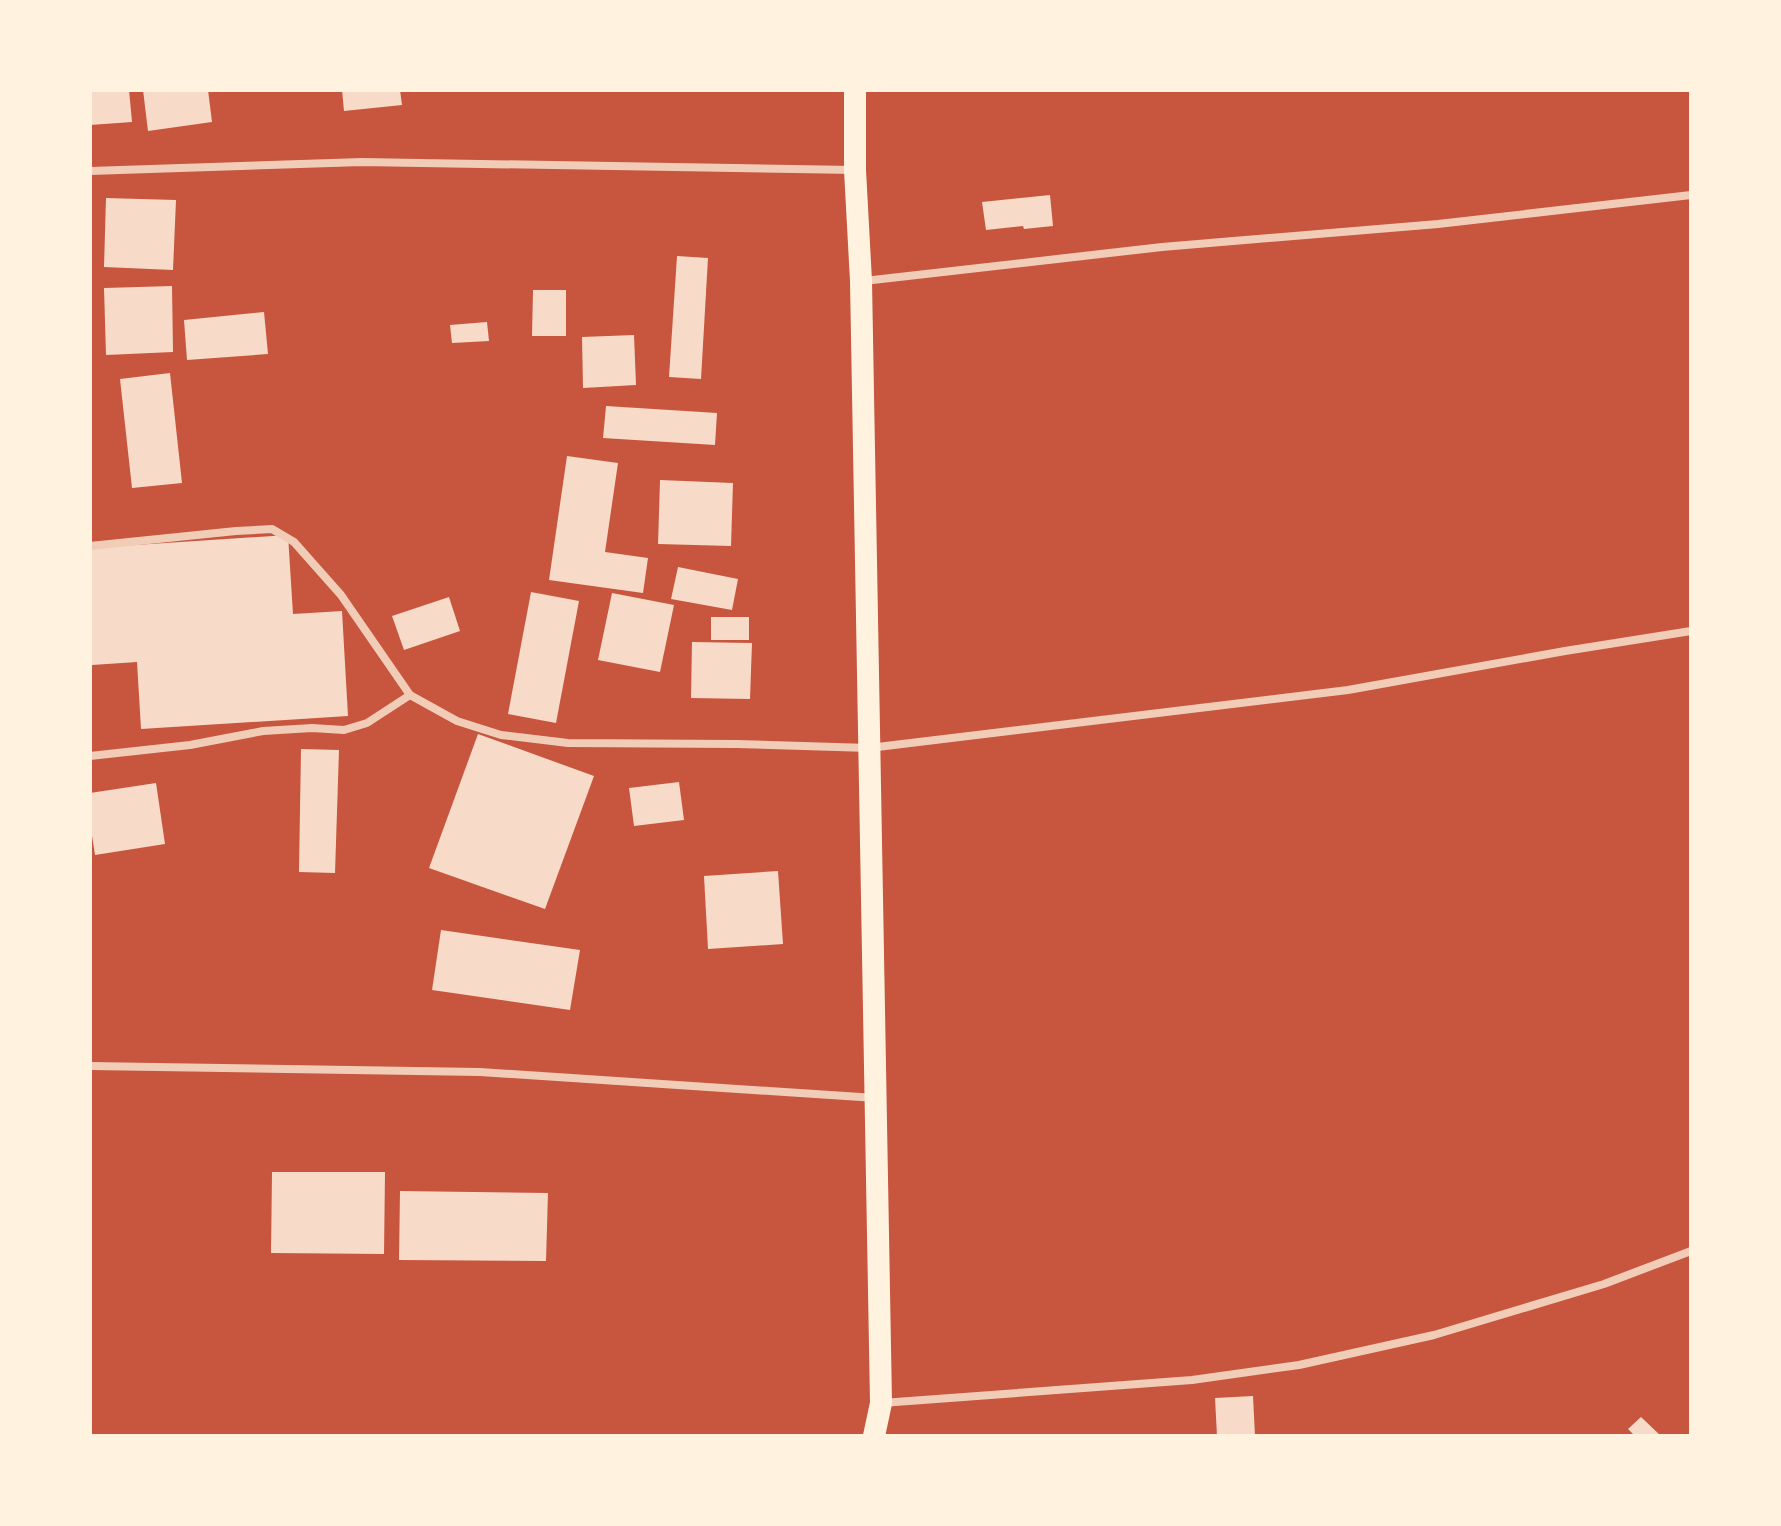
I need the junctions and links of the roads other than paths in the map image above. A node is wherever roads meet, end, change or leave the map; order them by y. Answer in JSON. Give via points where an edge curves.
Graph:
{"nodes":[{"id":1,"x":855,"y":90,"type":"edge"},
{"id":2,"x":855,"y":170,"type":"junction"},
{"id":3,"x":90,"y":171,"type":"edge"},
{"id":4,"x":1691,"y":195,"type":"edge"},
{"id":5,"x":861,"y":281,"type":"junction"},
{"id":6,"x":90,"y":546,"type":"edge"},
{"id":7,"x":1691,"y":631,"type":"edge"},
{"id":8,"x":410,"y":695,"type":"junction"},
{"id":9,"x":869,"y":748,"type":"junction"},
{"id":10,"x":90,"y":756,"type":"edge"},
{"id":11,"x":90,"y":1066,"type":"edge"},
{"id":12,"x":876,"y":1098,"type":"junction"},
{"id":13,"x":1691,"y":1251,"type":"edge"},
{"id":14,"x":881,"y":1403,"type":"junction"},
{"id":15,"x":874,"y":1436,"type":"edge"}],
"edges":[{"from":1,"to":2,"type":"highway"},
{"from":2,"to":3,"type":"street","via":[[362,162]]},
{"from":2,"to":5,"type":"highway"},
{"from":4,"to":5,"type":"street"},
{"from":5,"to":9,"type":"highway"},
{"from":6,"to":8,"type":"street","via":[[272,529],[294,542],[341,595]]},
{"from":7,"to":9,"type":"street","via":[[1348,690]]},
{"from":8,"to":9,"type":"street","via":[[457,721],[501,735],[568,743]]},
{"from":8,"to":10,"type":"street","via":[[367,723],[344,730],[263,731]]},
{"from":9,"to":12,"type":"highway"},
{"from":11,"to":12,"type":"street","via":[[480,1072]]},
{"from":12,"to":14,"type":"highway"},
{"from":13,"to":14,"type":"street","via":[[1604,1284],[1434,1335],[1299,1365],[1192,1380]]},
{"from":14,"to":15,"type":"highway"}]}
